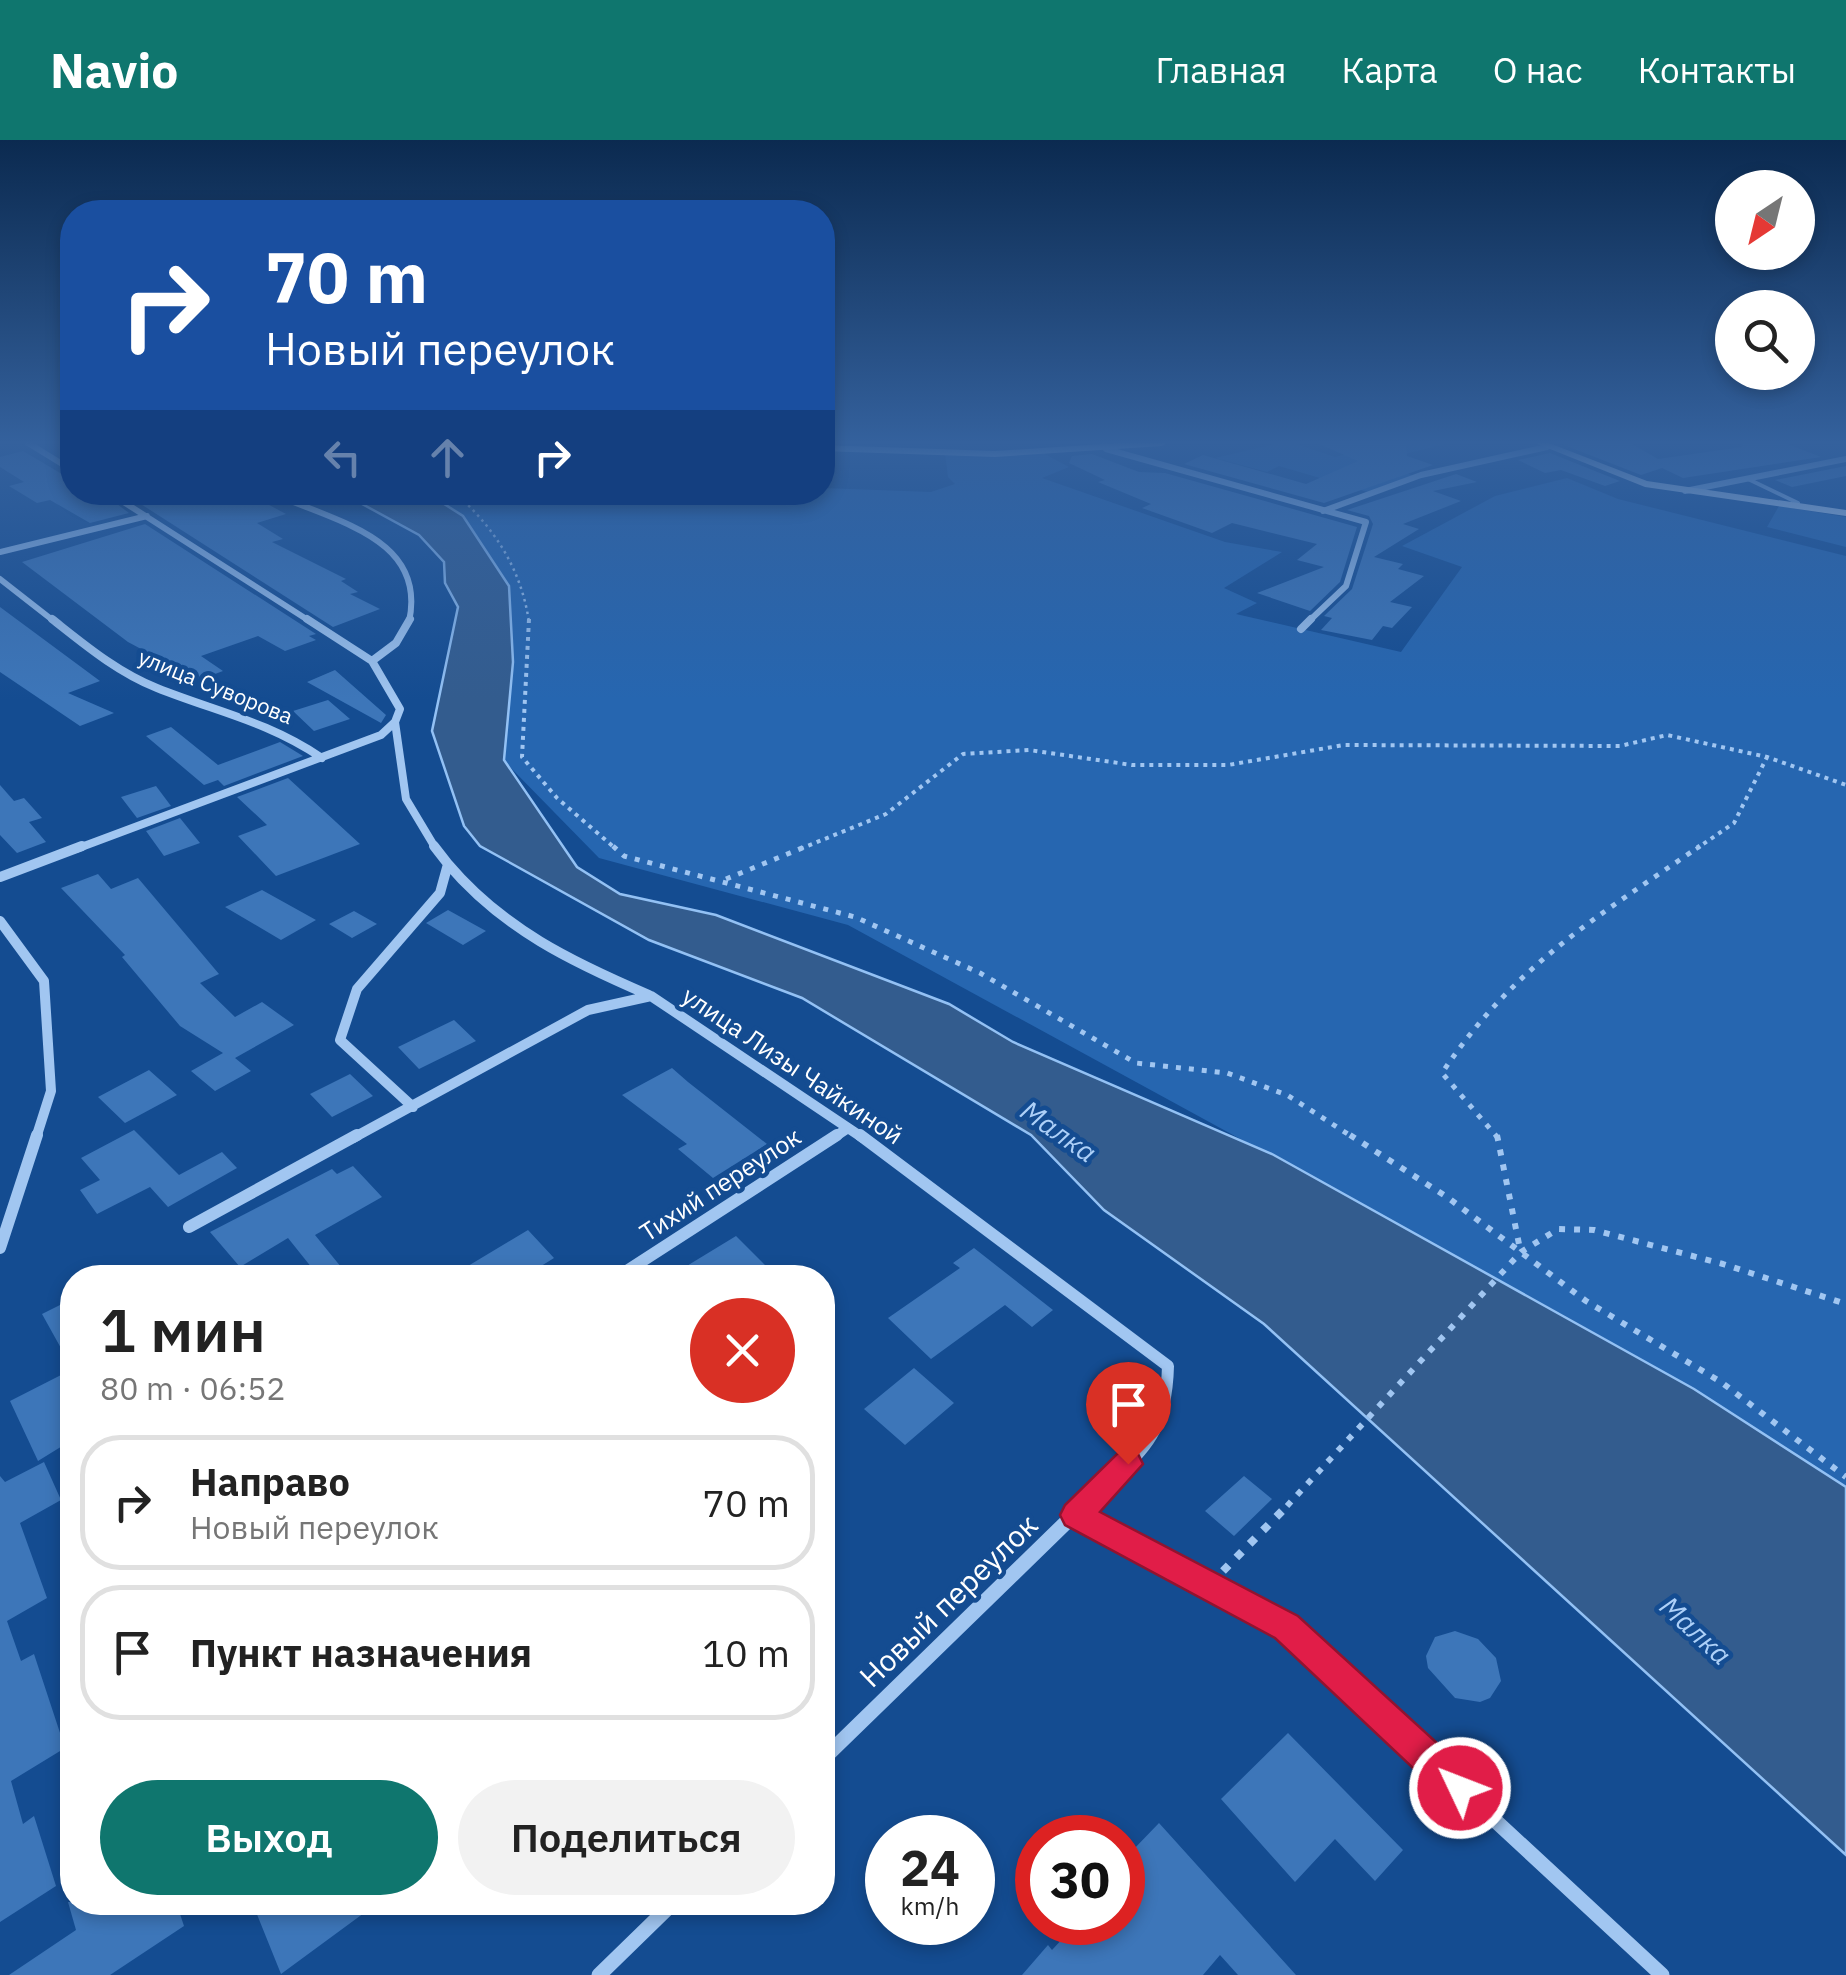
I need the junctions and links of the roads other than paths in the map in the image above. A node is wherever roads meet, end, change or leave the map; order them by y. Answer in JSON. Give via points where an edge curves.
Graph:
{"nodes":[{"id":1,"x":95,"y":529,"type":"edge"},
{"id":2,"x":167,"y":529,"type":"edge"},
{"id":3,"x":352,"y":529,"type":"edge"},
{"id":4,"x":1364,"y":529,"type":"edge"},
{"id":5,"x":0,"y":552,"type":"edge"},
{"id":6,"x":0,"y":579,"type":"edge"},
{"id":7,"x":1301,"y":629,"type":"dead end"},
{"id":8,"x":372,"y":661,"type":"junction"},
{"id":9,"x":395,"y":722,"type":"junction"},
{"id":10,"x":322,"y":758,"type":"junction"},
{"id":11,"x":448,"y":864,"type":"junction"},
{"id":12,"x":0,"y":877,"type":"edge"},
{"id":13,"x":0,"y":921,"type":"edge"},
{"id":14,"x":652,"y":996,"type":"junction"},
{"id":15,"x":413,"y":1107,"type":"junction"},
{"id":16,"x":848,"y":1128,"type":"junction"},
{"id":17,"x":189,"y":1227,"type":"dead end"},
{"id":18,"x":0,"y":1248,"type":"edge"},
{"id":19,"x":636,"y":1265,"type":"edge"},
{"id":20,"x":1153,"y":1438,"type":"joint"},
{"id":21,"x":1076,"y":1515,"type":"junction"},
{"id":22,"x":835,"y":1747,"type":"edge"},
{"id":23,"x":661,"y":1915,"type":"edge"},
{"id":24,"x":599,"y":1975,"type":"edge"},
{"id":25,"x":1662,"y":1975,"type":"edge"}],
"edges":[{"from":1,"to":5,"type":"street"},
{"from":2,"to":8,"type":"street"},
{"from":3,"to":8,"type":"street","via":[[385,541],[405,562],[412,590],[407,633]]},
{"from":4,"to":7,"type":"street","via":[[1346,586]]},
{"from":6,"to":10,"type":"street","name":"улица Суворова","via":[[111,665],[154,687],[282,731]]},
{"from":8,"to":9,"type":"street","via":[[400,708]]},
{"from":9,"to":10,"type":"street","via":[[381,735]]},
{"from":9,"to":11,"type":"street","via":[[399,782],[415,825]]},
{"from":10,"to":12,"type":"street"},
{"from":11,"to":14,"type":"street","via":[[466,888],[528,939]]},
{"from":11,"to":15,"type":"street","via":[[440,894],[357,989],[340,1040]]},
{"from":13,"to":18,"type":"street","via":[[44,981],[51,1090]]},
{"from":14,"to":15,"type":"street","name":"улица Лизы Чайкиной","via":[[588,1010]]},
{"from":14,"to":16,"type":"street","name":"улица Лизы Чайкиной"},
{"from":15,"to":17,"type":"street","name":"улица Лизы Чайкиной"},
{"from":16,"to":19,"type":"street","name":"Тихий переулок"},
{"from":16,"to":20,"type":"street","name":"улица Лизы Чайкиной","via":[[1168,1366],[1168,1407]]},
{"from":20,"to":21,"type":"street","name":"Новый переулок"},
{"from":21,"to":22,"type":"street","name":"Новый переулок"},
{"from":21,"to":25,"type":"street","via":[[1286,1627]]},
{"from":23,"to":24,"type":"street"}]}
